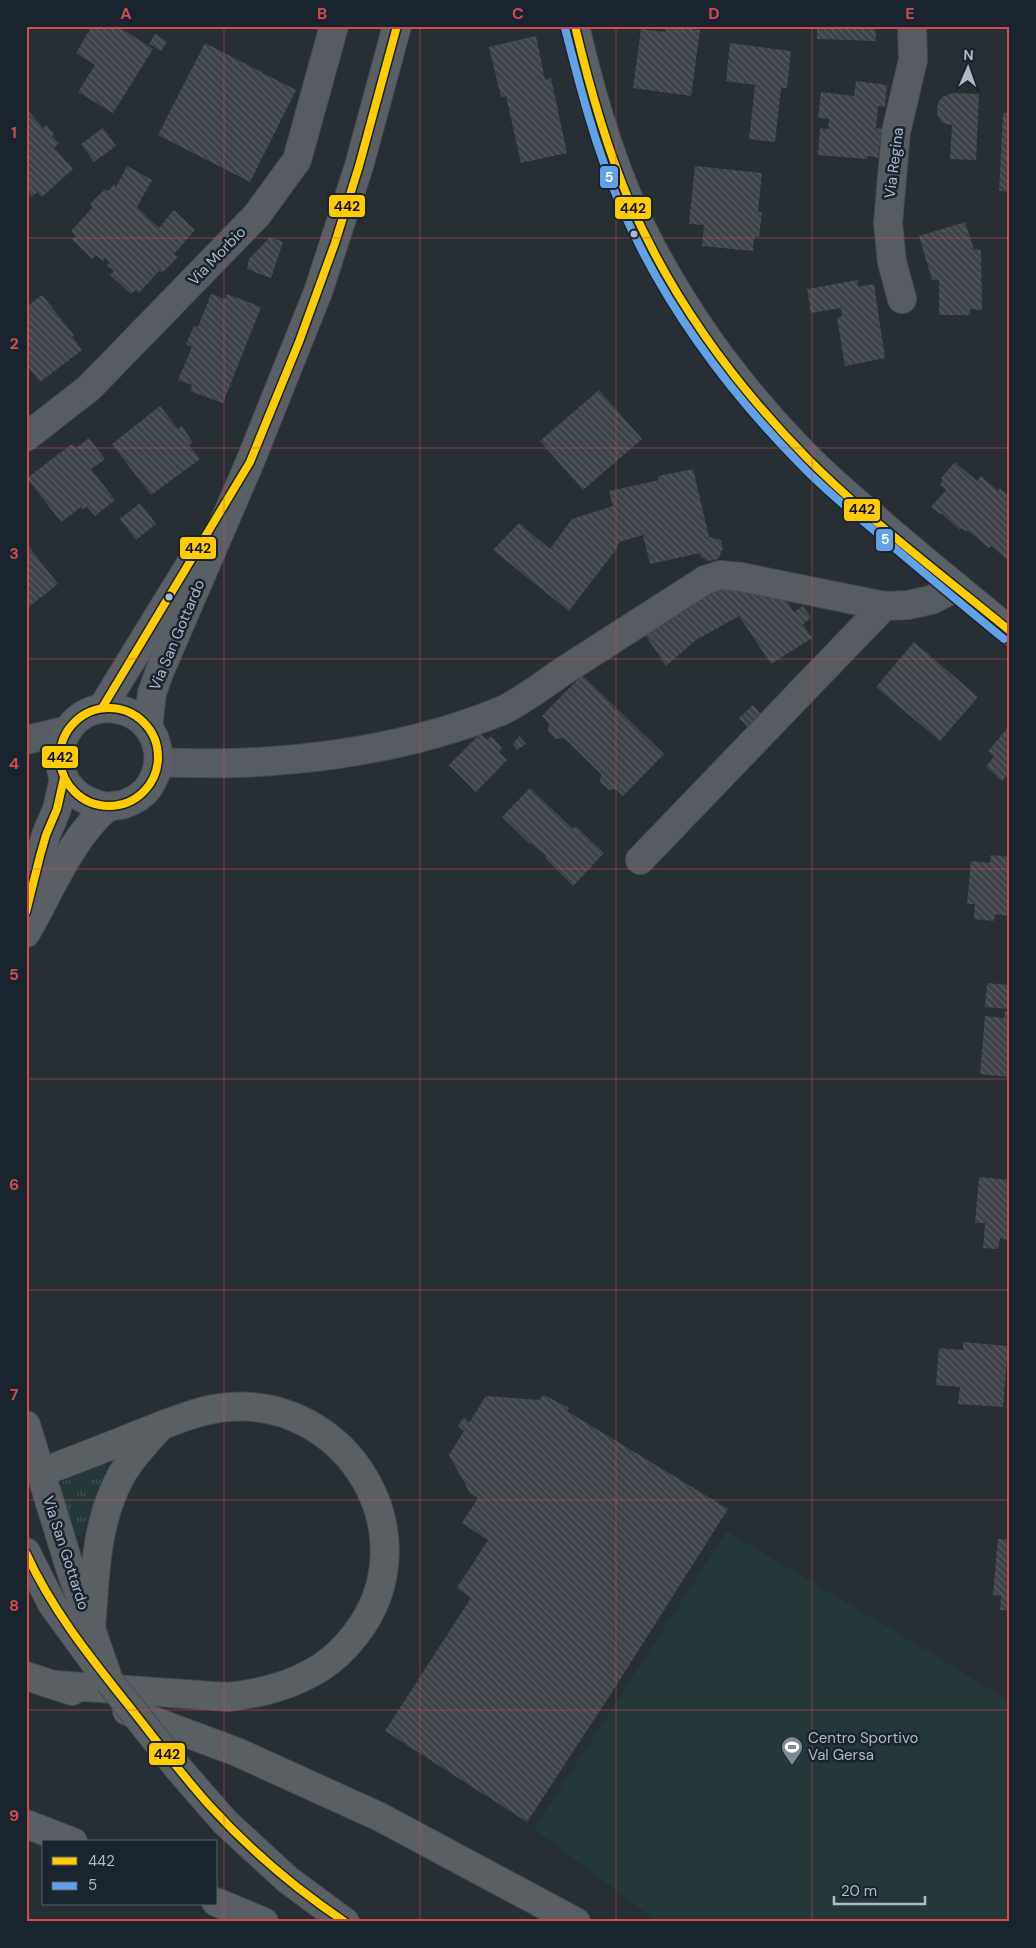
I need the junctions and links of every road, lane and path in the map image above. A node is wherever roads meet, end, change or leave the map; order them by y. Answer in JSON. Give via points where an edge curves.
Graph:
{"nodes":[{"id":1,"x":334,"y":26,"type":"edge"},
{"id":2,"x":397,"y":26,"type":"edge"},
{"id":3,"x":575,"y":26,"type":"edge"},
{"id":4,"x":912,"y":26,"type":"edge"},
{"id":5,"x":902,"y":299,"type":"dead end"},
{"id":6,"x":26,"y":437,"type":"edge"},
{"id":7,"x":250,"y":462,"type":"junction"},
{"id":8,"x":957,"y":587,"type":"junction"},
{"id":9,"x":884,"y":606,"type":"junction"},
{"id":10,"x":1010,"y":631,"type":"edge"},
{"id":11,"x":102,"y":708,"type":"junction"},
{"id":12,"x":148,"y":727,"type":"junction"},
{"id":13,"x":68,"y":730,"type":"junction"},
{"id":14,"x":26,"y":740,"type":"edge"},
{"id":15,"x":26,"y":748,"type":"edge"},
{"id":16,"x":158,"y":762,"type":"junction"},
{"id":17,"x":62,"y":771,"type":"junction"},
{"id":18,"x":110,"y":807,"type":"junction"},
{"id":19,"x":640,"y":860,"type":"dead end"},
{"id":20,"x":26,"y":913,"type":"edge"},
{"id":21,"x":26,"y":933,"type":"edge"},
{"id":22,"x":26,"y":1425,"type":"edge"},
{"id":23,"x":162,"y":1426,"type":"junction"},
{"id":24,"x":31,"y":1474,"type":"edge"},
{"id":25,"x":26,"y":1552,"type":"edge"},
{"id":26,"x":91,"y":1630,"type":"junction"},
{"id":27,"x":26,"y":1676,"type":"edge"},
{"id":28,"x":108,"y":1681,"type":"junction"},
{"id":29,"x":55,"y":1685,"type":"junction"},
{"id":30,"x":26,"y":1824,"type":"edge"},
{"id":31,"x":68,"y":1840,"type":"edge"},
{"id":32,"x":218,"y":1903,"type":"edge"},
{"id":33,"x":264,"y":1922,"type":"edge"},
{"id":34,"x":345,"y":1922,"type":"edge"},
{"id":35,"x":576,"y":1922,"type":"edge"}],
"edges":[{"from":1,"to":6,"type":"street","name":"Via Morbio","via":[[297,160],[257,215],[89,388]]},
{"from":2,"to":7,"type":"main road","name":"Via San Gottardo","via":[[360,166],[335,243]]},
{"from":3,"to":8,"type":"main road","via":[[587,77],[633,206],[653,250],[701,330],[728,368],[798,449]]},
{"from":4,"to":5,"type":"street","name":"Via Regina","via":[[913,60],[896,132],[888,223],[892,262]]},
{"from":7,"to":11,"type":"main road","name":"Via San Gottardo"},
{"from":7,"to":12,"type":"main road","name":"Via San Gottardo","via":[[159,673],[152,693]]},
{"from":8,"to":9,"type":"street","via":[[931,600]]},
{"from":8,"to":10,"type":"main road"},
{"from":9,"to":16,"type":"street","via":[[720,575],[705,580],[502,710],[462,724],[396,744],[330,755],[223,764]]},
{"from":9,"to":19,"type":"street"},
{"from":11,"to":12,"type":"main road","via":[[120,709]]},
{"from":11,"to":13,"type":"main road","via":[[84,714]]},
{"from":12,"to":16,"type":"main road","via":[[158,750]]},
{"from":13,"to":14,"type":"street"},
{"from":13,"to":17,"type":"main road","via":[[60,746]]},
{"from":15,"to":17,"type":"street"},
{"from":16,"to":18,"type":"main road","via":[[148,789],[137,798]]},
{"from":17,"to":18,"type":"main road","via":[[71,790],[82,800]]},
{"from":17,"to":20,"type":"main road","via":[[57,809],[46,835]]},
{"from":18,"to":21,"type":"main road","via":[[96,818],[74,848]]},
{"from":22,"to":24,"type":"main road","name":"Via San Gottardo"},
{"from":23,"to":24,"type":"highway"},
{"from":23,"to":26,"type":"highway","via":[[123,1472],[107,1506],[99,1536]]},
{"from":23,"to":29,"type":"highway","via":[[220,1408],[249,1407],[272,1409],[293,1416],[329,1436],[368,1482],[382,1519],[383,1563],[373,1606],[364,1624],[336,1656],[280,1688],[228,1697]]},
{"from":24,"to":26,"type":"main road","name":"Via San Gottardo"},
{"from":25,"to":28,"type":"main road","name":"Via San Gottardo","via":[[52,1604]]},
{"from":26,"to":28,"type":"main road","name":"Via San Gottardo"},
{"from":27,"to":29,"type":"highway"},
{"from":28,"to":34,"type":"main road","name":"Via San Gottardo","bridge":true,"via":[[225,1822],[288,1880]]},
{"from":29,"to":35,"type":"highway","via":[[246,1756],[380,1818]]},
{"from":30,"to":31,"type":"main road"},
{"from":32,"to":33,"type":"main road"}]}
